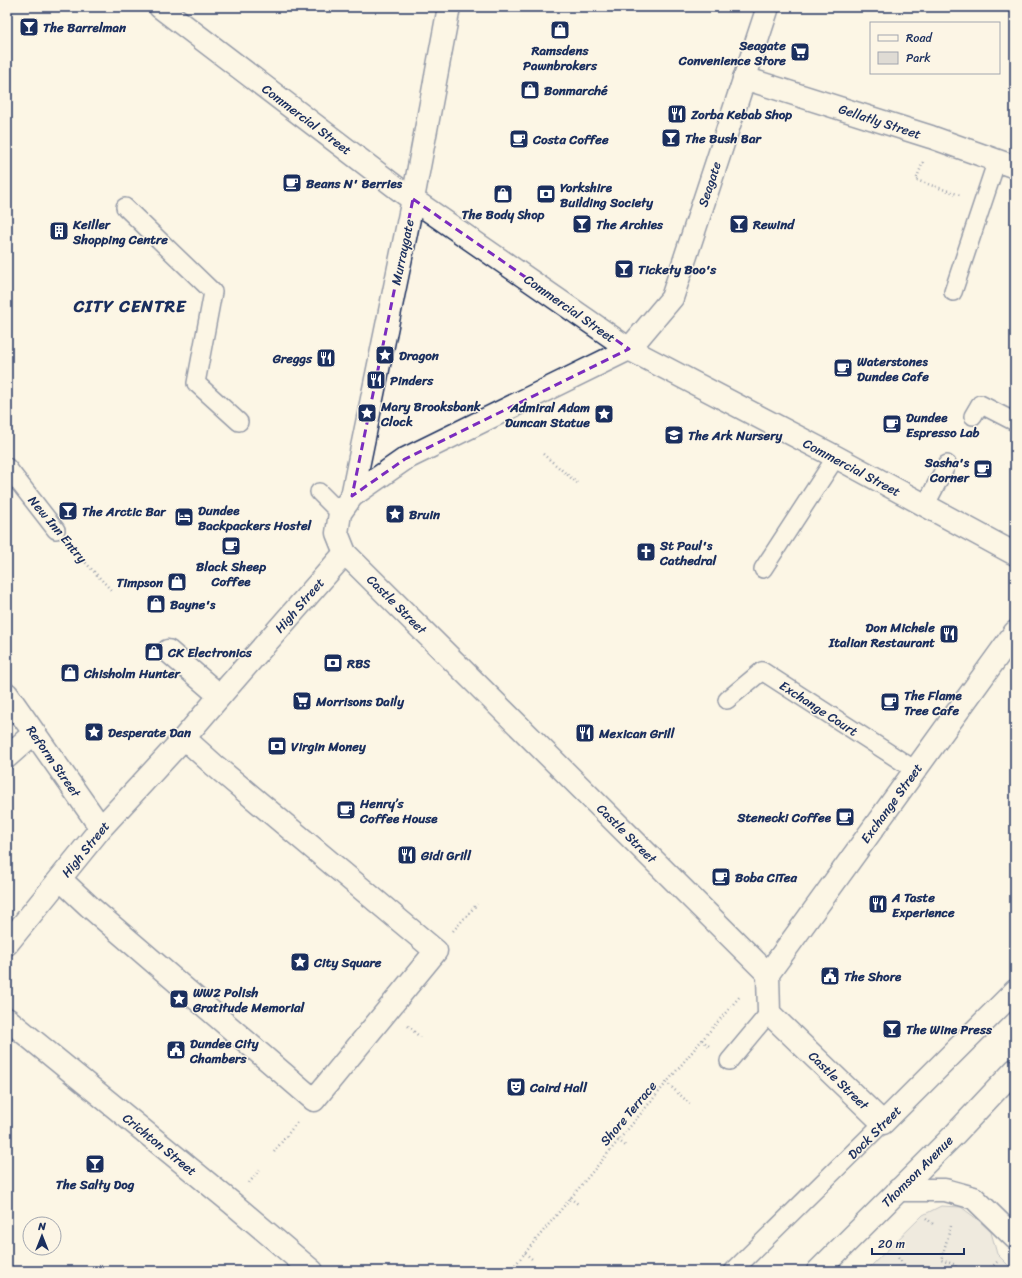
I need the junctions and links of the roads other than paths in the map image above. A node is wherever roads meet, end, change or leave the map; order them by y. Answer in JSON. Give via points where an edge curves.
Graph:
{"nodes":[{"id":1,"x":160,"y":7,"type":"edge"},
{"id":2,"x":449,"y":7,"type":"edge"},
{"id":3,"x":768,"y":7,"type":"edge"},
{"id":4,"x":744,"y":78,"type":"junction"},
{"id":5,"x":1006,"y":164,"type":"edge"},
{"id":6,"x":413,"y":199,"type":"junction"},
{"id":7,"x":126,"y":207,"type":"dead end"},
{"id":8,"x":953,"y":292,"type":"dead end"},
{"id":9,"x":629,"y":349,"type":"junction"},
{"id":10,"x":974,"y":416,"type":"dead end"},
{"id":11,"x":239,"y":422,"type":"dead end"},
{"id":12,"x":1015,"y":422,"type":"edge"},
{"id":13,"x":836,"y":457,"type":"junction"},
{"id":14,"x":947,"y":464,"type":"dead end"},
{"id":15,"x":7,"y":467,"type":"edge"},
{"id":16,"x":319,"y":492,"type":"dead end"},
{"id":17,"x":346,"y":504,"type":"junction"},
{"id":18,"x":925,"y":506,"type":"junction"},
{"id":19,"x":56,"y":530,"type":"road end"},
{"id":20,"x":345,"y":552,"type":"junction"},
{"id":21,"x":1015,"y":554,"type":"edge"},
{"id":22,"x":763,"y":569,"type":"dead end"},
{"id":23,"x":1015,"y":632,"type":"edge"},
{"id":24,"x":168,"y":651,"type":"dead end"},
{"id":25,"x":7,"y":694,"type":"edge"},
{"id":26,"x":220,"y":696,"type":"junction"},
{"id":27,"x":727,"y":700,"type":"dead end"},
{"id":28,"x":34,"y":733,"type":"junction"},
{"id":29,"x":184,"y":738,"type":"junction"},
{"id":30,"x":7,"y":757,"type":"edge"},
{"id":31,"x":915,"y":770,"type":"junction"},
{"id":32,"x":101,"y":828,"type":"junction"},
{"id":33,"x":60,"y":879,"type":"junction"},
{"id":34,"x":7,"y":944,"type":"edge"},
{"id":35,"x":768,"y":974,"type":"junction"},
{"id":36,"x":1015,"y":991,"type":"edge"},
{"id":37,"x":769,"y":1013,"type":"junction"},
{"id":38,"x":7,"y":1019,"type":"edge"},
{"id":39,"x":728,"y":1061,"type":"dead end"},
{"id":40,"x":1015,"y":1070,"type":"edge"},
{"id":41,"x":884,"y":1123,"type":"junction"},
{"id":42,"x":898,"y":1190,"type":"junction"},
{"id":43,"x":1015,"y":1238,"type":"edge"},
{"id":44,"x":312,"y":1271,"type":"edge"},
{"id":45,"x":733,"y":1271,"type":"edge"},
{"id":46,"x":818,"y":1271,"type":"edge"}],
"edges":[{"from":1,"to":6,"type":"street","name":"Commercial Street"},
{"from":2,"to":6,"type":"street","name":"Murraygate"},
{"from":3,"to":4,"type":"street","name":"Seagate"},
{"from":4,"to":5,"type":"street","name":"Gellatly Street","via":[[931,137]]},
{"from":4,"to":9,"type":"street","name":"Seagate","via":[[672,298]]},
{"from":5,"to":8,"type":"lane"},
{"from":6,"to":9,"type":"street","name":"Commercial Street"},
{"from":6,"to":17,"type":"street","name":"Murraygate"},
{"from":7,"to":11,"type":"lane","via":[[213,292],[196,383]]},
{"from":9,"to":13,"type":"street","name":"Commercial Street"},
{"from":9,"to":17,"type":"street","via":[[406,459]]},
{"from":10,"to":12,"type":"lane","via":[[980,404]]},
{"from":13,"to":18,"type":"street","name":"Commercial Street"},
{"from":13,"to":22,"type":"lane"},
{"from":14,"to":18,"type":"lane"},
{"from":15,"to":19,"type":"lane","name":"New Inn Entry"},
{"from":16,"to":17,"type":"lane"},
{"from":17,"to":20,"type":"street","via":[[337,534]]},
{"from":18,"to":21,"type":"street","name":"Commercial Street"},
{"from":20,"to":26,"type":"street","name":"High Street"},
{"from":20,"to":35,"type":"street","name":"Castle Street"},
{"from":23,"to":31,"type":"street","name":"Exchange Street"},
{"from":24,"to":26,"type":"street"},
{"from":25,"to":28,"type":"street","name":"Reform Street"},
{"from":26,"to":29,"type":"street","name":"High Street"},
{"from":27,"to":31,"type":"lane","name":"Exchange Court","via":[[762,671]]},
{"from":28,"to":30,"type":"street"},
{"from":28,"to":32,"type":"street","name":"Reform Street"},
{"from":29,"to":32,"type":"street","name":"High Street"},
{"from":29,"to":33,"type":"street","via":[[436,951],[314,1100]]},
{"from":31,"to":35,"type":"street","name":"Exchange Street"},
{"from":32,"to":33,"type":"street","name":"High Street"},
{"from":33,"to":34,"type":"street","name":"High Street"},
{"from":35,"to":37,"type":"street"},
{"from":36,"to":41,"type":"street","name":"Dock Street"},
{"from":37,"to":39,"type":"lane"},
{"from":37,"to":41,"type":"street","name":"Castle Street"},
{"from":38,"to":44,"type":"street","name":"Crichton Street"},
{"from":40,"to":42,"type":"street","name":"Thomson Avenue"},
{"from":41,"to":45,"type":"lane","name":"Dock Street"},
{"from":42,"to":43,"type":"street","via":[[945,1190],[974,1198]]},
{"from":42,"to":46,"type":"street","name":"Thomson Avenue"}]}
